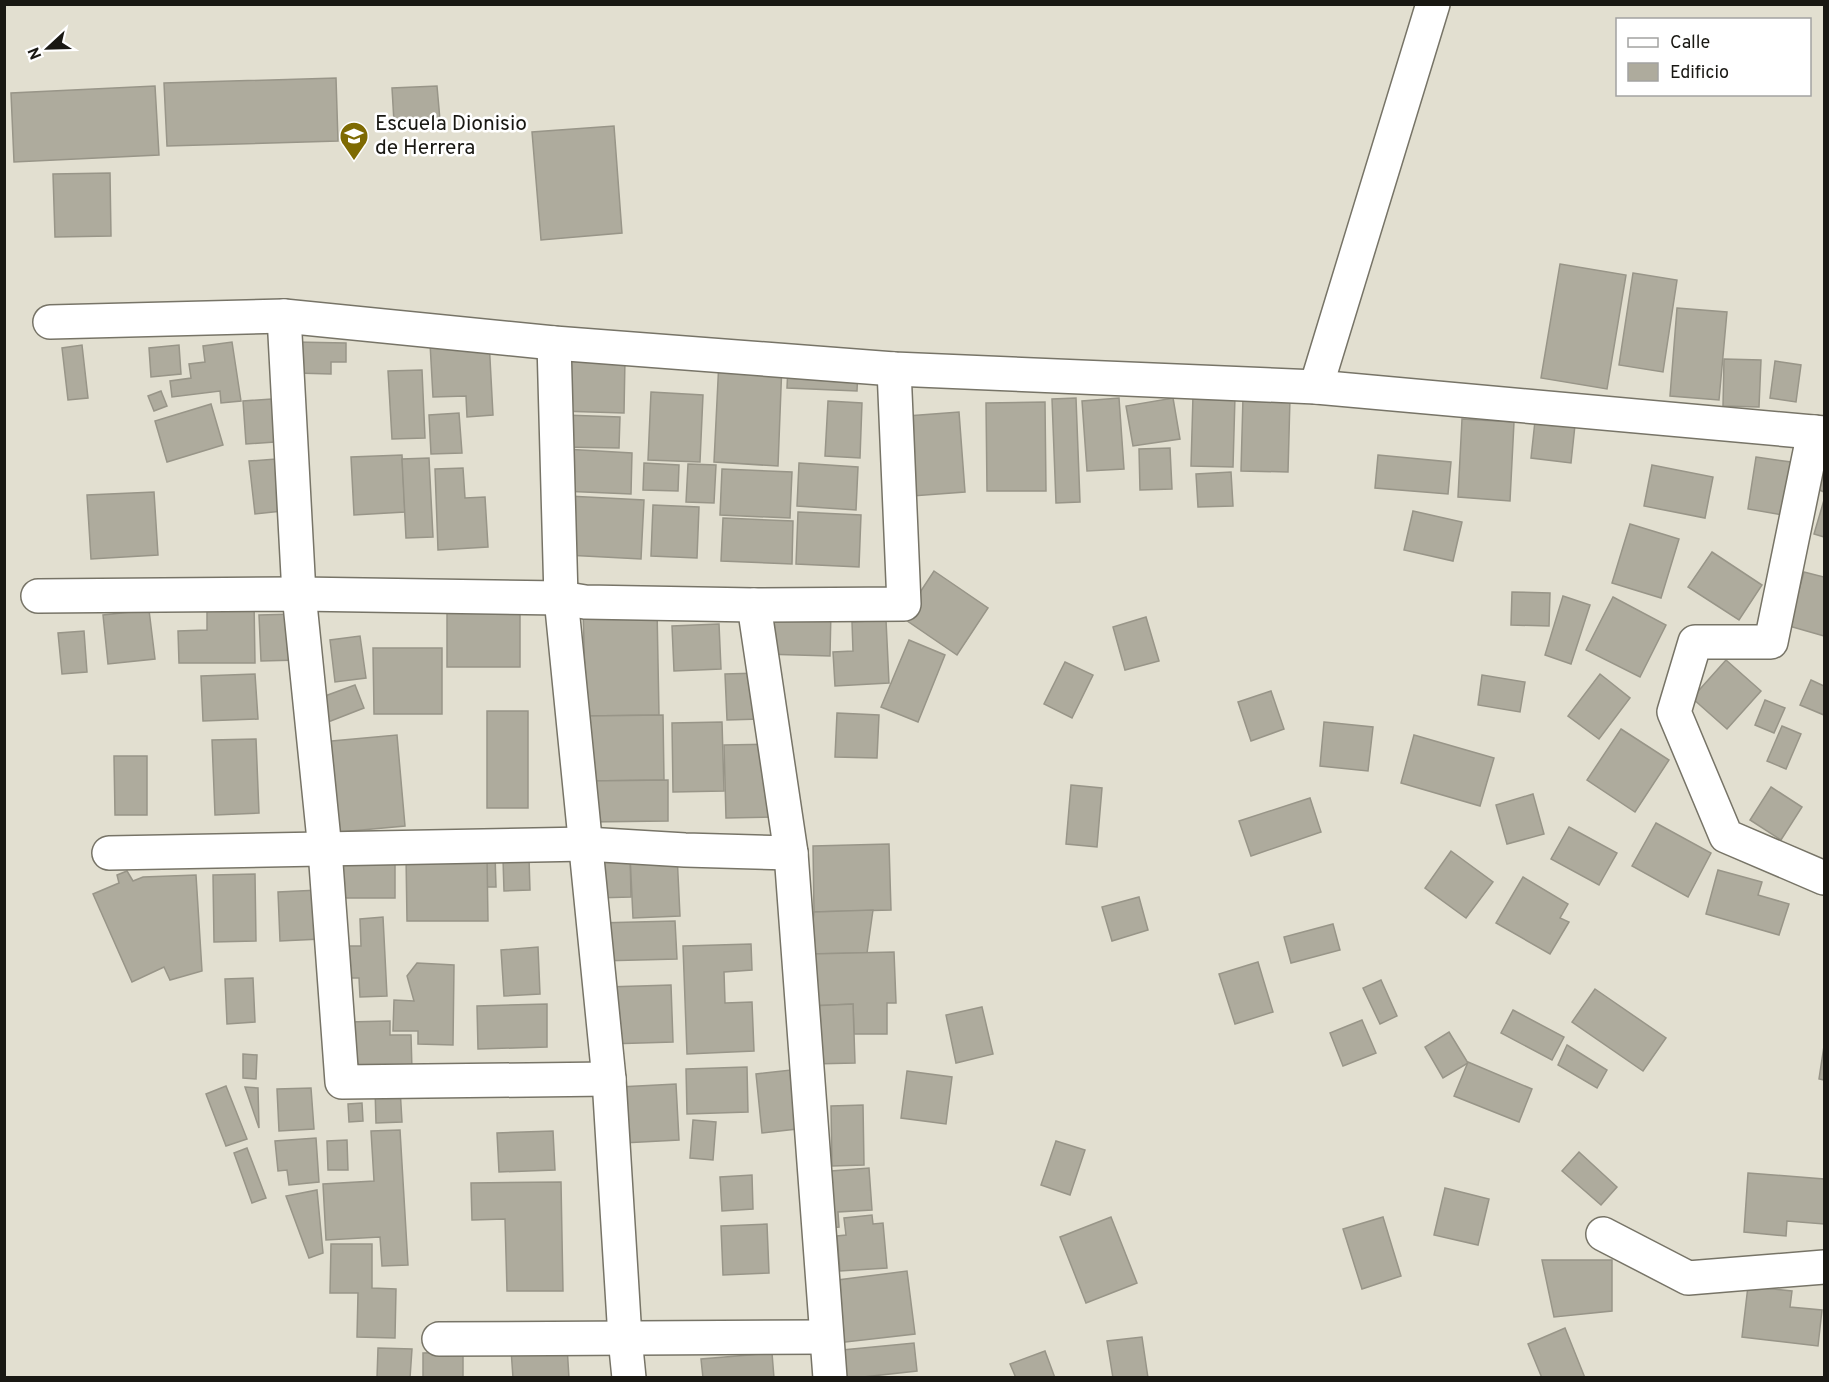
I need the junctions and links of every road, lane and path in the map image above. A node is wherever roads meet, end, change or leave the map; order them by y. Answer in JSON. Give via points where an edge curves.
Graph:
{"nodes":[{"id":1,"x":1433,"y":4,"type":"edge"},
{"id":2,"x":284,"y":316,"type":"junction"},
{"id":3,"x":50,"y":322,"type":"dead end"},
{"id":4,"x":554,"y":343,"type":"junction"},
{"id":5,"x":894,"y":369,"type":"junction"},
{"id":6,"x":1316,"y":387,"type":"junction"},
{"id":7,"x":1819,"y":433,"type":"edge"},
{"id":8,"x":299,"y":594,"type":"junction"},
{"id":9,"x":38,"y":596,"type":"dead end"},
{"id":10,"x":561,"y":598,"type":"junction"},
{"id":11,"x":754,"y":605,"type":"junction"},
{"id":12,"x":586,"y":844,"type":"junction"},
{"id":13,"x":325,"y":850,"type":"junction"},
{"id":14,"x":109,"y":853,"type":"dead end"},
{"id":15,"x":791,"y":853,"type":"junction"},
{"id":16,"x":1824,"y":878,"type":"edge"},
{"id":17,"x":609,"y":1079,"type":"junction"},
{"id":18,"x":1603,"y":1234,"type":"dead end"},
{"id":19,"x":1824,"y":1267,"type":"edge"},
{"id":20,"x":826,"y":1337,"type":"junction"},
{"id":21,"x":625,"y":1338,"type":"junction"},
{"id":22,"x":440,"y":1339,"type":"dead end"},
{"id":23,"x":629,"y":1377,"type":"edge"},
{"id":24,"x":830,"y":1377,"type":"edge"}],
"edges":[{"from":1,"to":6,"type":"street"},
{"from":2,"to":3,"type":"street"},
{"from":2,"to":4,"type":"street"},
{"from":2,"to":8,"type":"street"},
{"from":4,"to":5,"type":"street"},
{"from":4,"to":10,"type":"street"},
{"from":5,"to":6,"type":"street"},
{"from":5,"to":11,"type":"street","via":[[904,604]]},
{"from":6,"to":7,"type":"street"},
{"from":7,"to":16,"type":"street","via":[[1772,642],[1695,642],[1674,712],[1726,836]]},
{"from":8,"to":9,"type":"street"},
{"from":8,"to":10,"type":"street"},
{"from":8,"to":13,"type":"street"},
{"from":10,"to":11,"type":"street","via":[[585,602]]},
{"from":10,"to":12,"type":"street"},
{"from":11,"to":15,"type":"street"},
{"from":12,"to":13,"type":"street"},
{"from":12,"to":15,"type":"street"},
{"from":12,"to":17,"type":"street"},
{"from":13,"to":14,"type":"street"},
{"from":13,"to":17,"type":"street","via":[[342,1082]]},
{"from":15,"to":20,"type":"street"},
{"from":17,"to":21,"type":"street"},
{"from":18,"to":19,"type":"street","via":[[1688,1278]]},
{"from":20,"to":21,"type":"street"},
{"from":20,"to":24,"type":"street"},
{"from":21,"to":22,"type":"street"},
{"from":21,"to":23,"type":"street"}]}
